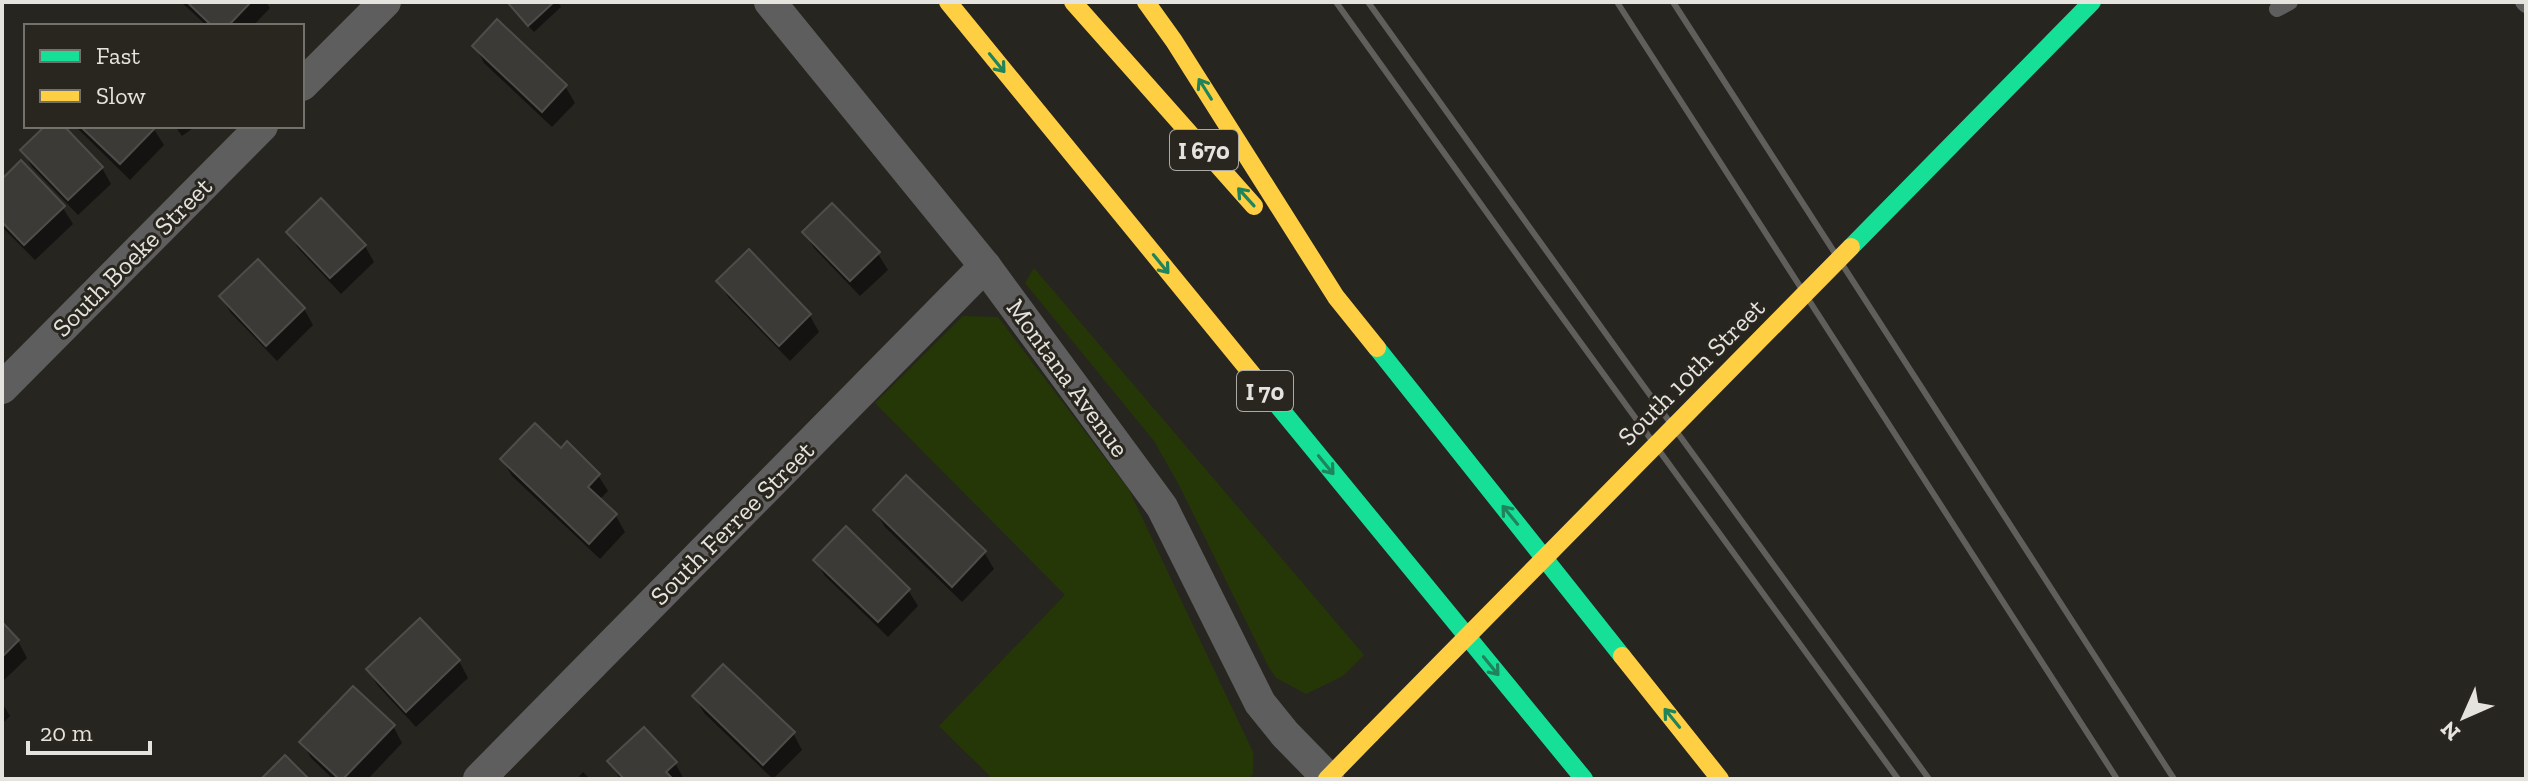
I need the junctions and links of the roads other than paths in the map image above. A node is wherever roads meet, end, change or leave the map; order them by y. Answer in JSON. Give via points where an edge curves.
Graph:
{"nodes":[{"id":1,"x":385,"y":2,"type":"edge"},
{"id":2,"x":770,"y":2,"type":"edge"},
{"id":3,"x":948,"y":2,"type":"edge"},
{"id":4,"x":1073,"y":2,"type":"edge"},
{"id":5,"x":1146,"y":2,"type":"edge"},
{"id":6,"x":2092,"y":2,"type":"edge"},
{"id":7,"x":304,"y":83,"type":"edge"},
{"id":8,"x":260,"y":128,"type":"edge"},
{"id":9,"x":985,"y":266,"type":"junction"},
{"id":10,"x":1336,"y":297,"type":"junction"},
{"id":11,"x":2,"y":388,"type":"edge"},
{"id":12,"x":1327,"y":778,"type":"edge"},
{"id":13,"x":479,"y":779,"type":"edge"},
{"id":14,"x":1584,"y":779,"type":"edge"},
{"id":15,"x":1720,"y":779,"type":"edge"}],
"edges":[{"from":1,"to":7,"type":"street"},
{"from":2,"to":9,"type":"street","name":"Montana Avenue"},
{"from":3,"to":14,"type":"main road","number":"I 70","one_way":true},
{"from":10,"to":4,"type":"main road","number":"I 670","one_way":true},
{"from":10,"to":5,"type":"main road","one_way":true},
{"from":6,"to":12,"type":"main road","name":"South 10th Street","bridge":true},
{"from":8,"to":11,"type":"street","name":"South Boeke Street"},
{"from":9,"to":12,"type":"street","name":"Montana Avenue","via":[[1162,507],[1260,703]]},
{"from":9,"to":13,"type":"street","name":"South Ferree Street"},
{"from":15,"to":10,"type":"main road","one_way":true}]}
